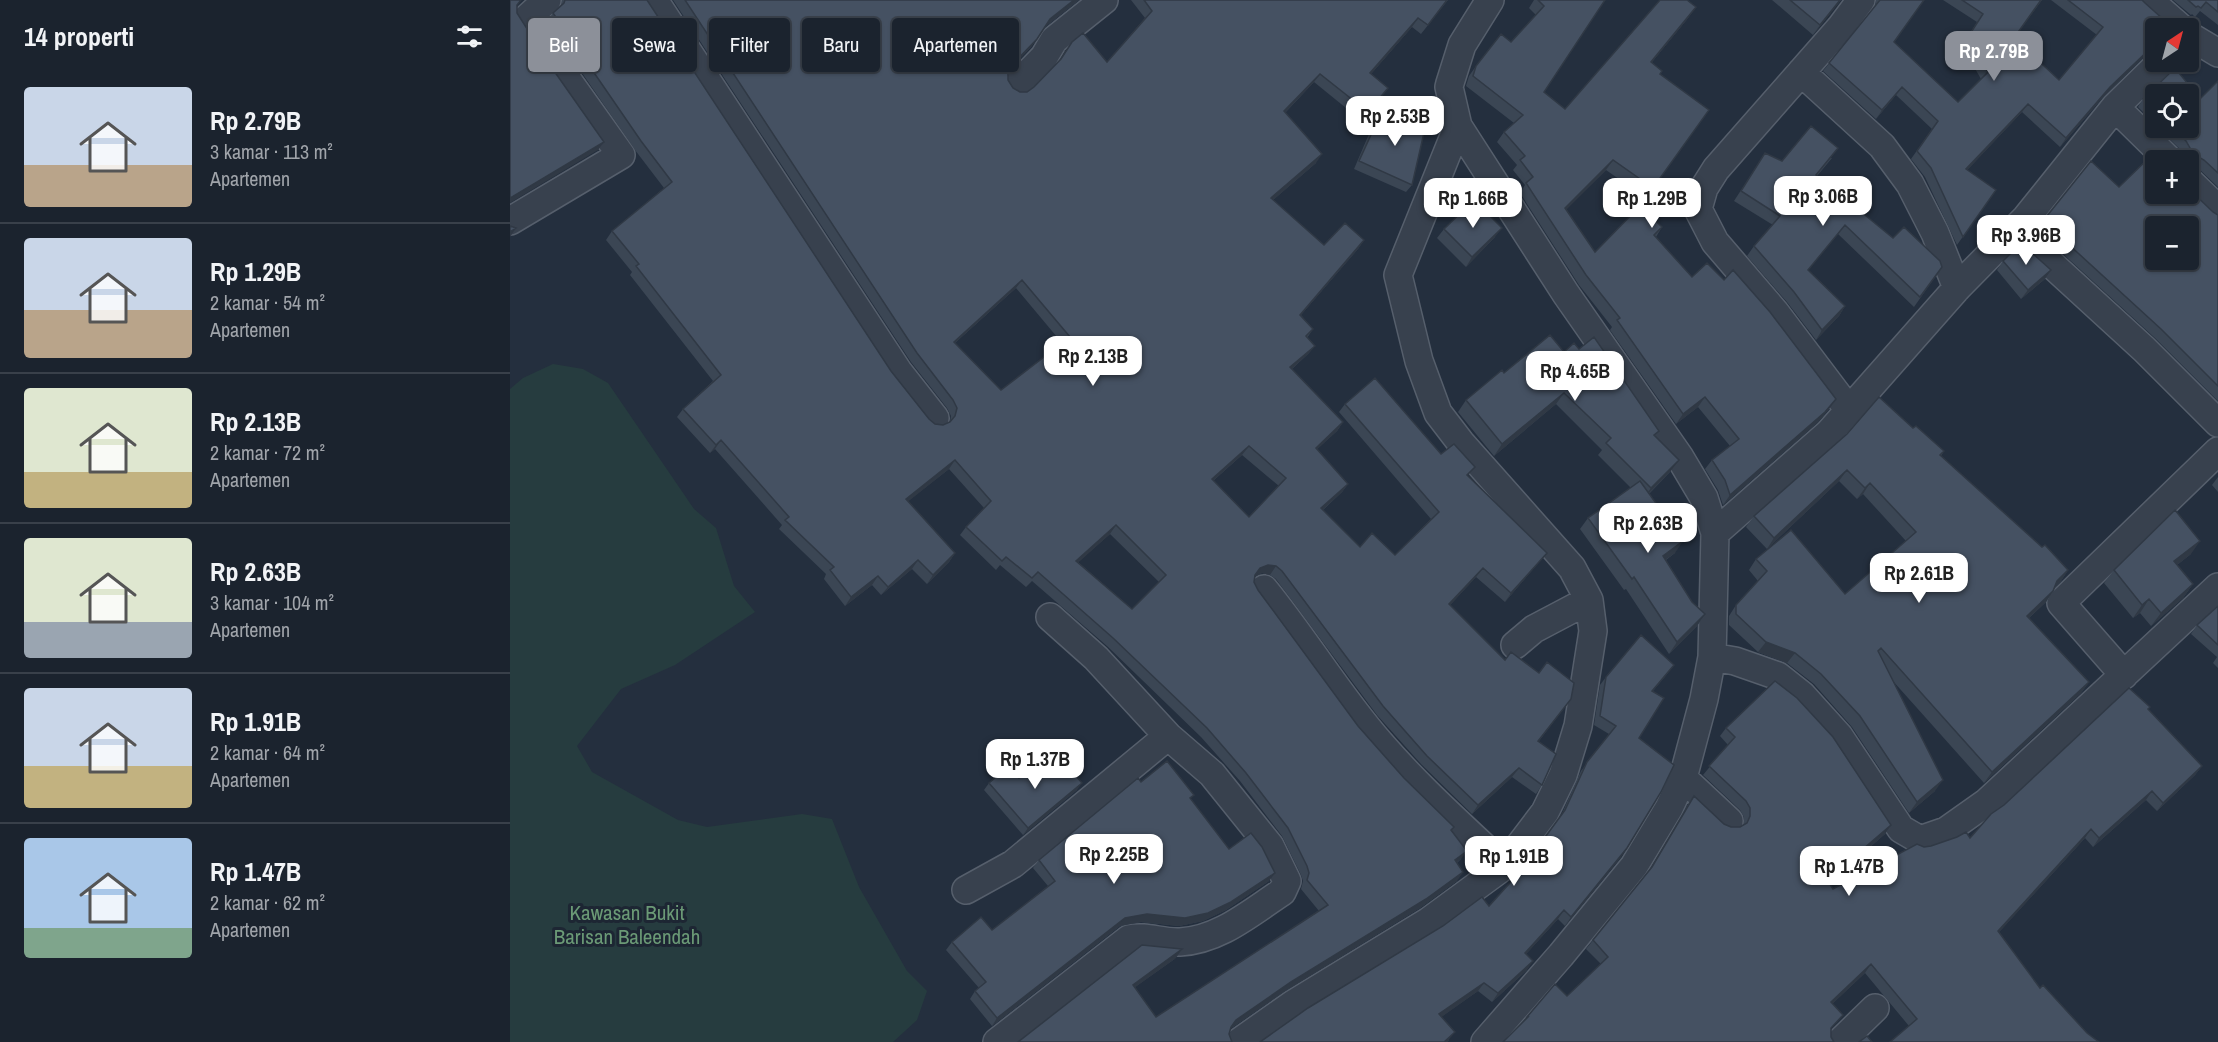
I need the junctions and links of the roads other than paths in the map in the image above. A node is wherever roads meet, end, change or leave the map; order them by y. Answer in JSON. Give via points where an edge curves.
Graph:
{"nodes":[{"id":1,"x":547,"y":0,"type":"edge"},
{"id":2,"x":654,"y":0,"type":"edge"},
{"id":3,"x":1104,"y":0,"type":"edge"},
{"id":4,"x":1862,"y":0,"type":"edge"},
{"id":5,"x":2150,"y":0,"type":"edge"},
{"id":6,"x":1478,"y":5,"type":"edge"},
{"id":7,"x":2170,"y":18,"type":"edge"},
{"id":8,"x":2199,"y":42,"type":"edge"},
{"id":9,"x":2218,"y":53,"type":"edge"},
{"id":10,"x":1801,"y":72,"type":"junction"},
{"id":11,"x":2151,"y":72,"type":"edge"},
{"id":12,"x":1017,"y":85,"type":"dead end"},
{"id":13,"x":2115,"y":107,"type":"junction"},
{"id":14,"x":1458,"y":126,"type":"junction"},
{"id":15,"x":2159,"y":150,"type":"edge"},
{"id":16,"x":2199,"y":191,"type":"edge"},
{"id":17,"x":2218,"y":209,"type":"edge"},
{"id":18,"x":510,"y":221,"type":"edge"},
{"id":19,"x":2014,"y":230,"type":"junction"},
{"id":20,"x":1957,"y":288,"type":"junction"},
{"id":21,"x":1849,"y":410,"type":"junction"},
{"id":22,"x":935,"y":418,"type":"dead end"},
{"id":23,"x":2218,"y":423,"type":"edge"},
{"id":24,"x":2218,"y":451,"type":"edge"},
{"id":25,"x":1715,"y":533,"type":"junction"},
{"id":26,"x":2218,"y":587,"type":"edge"},
{"id":27,"x":1264,"y":589,"type":"dead end"},
{"id":28,"x":1589,"y":600,"type":"junction"},
{"id":29,"x":1050,"y":617,"type":"dead end"},
{"id":30,"x":1515,"y":645,"type":"dead end"},
{"id":31,"x":1712,"y":657,"type":"junction"},
{"id":32,"x":2124,"y":675,"type":"junction"},
{"id":33,"x":1168,"y":736,"type":"junction"},
{"id":34,"x":1683,"y":778,"type":"junction"},
{"id":35,"x":1729,"y":821,"type":"dead end"},
{"id":36,"x":1504,"y":866,"type":"junction"},
{"id":37,"x":966,"y":890,"type":"dead end"},
{"id":38,"x":1875,"y":1008,"type":"dead end"},
{"id":39,"x":997,"y":1042,"type":"edge"},
{"id":40,"x":1239,"y":1042,"type":"edge"},
{"id":41,"x":1485,"y":1042,"type":"edge"},
{"id":42,"x":1840,"y":1042,"type":"edge"}],
"edges":[{"from":1,"to":18,"type":"street","via":[[526,19],[621,155]]},
{"from":2,"to":22,"type":"street","via":[[898,371]]},
{"from":3,"to":12,"type":"street","via":[[1054,40],[1044,57]]},
{"from":4,"to":10,"type":"street"},
{"from":5,"to":7,"type":"street"},
{"from":6,"to":14,"type":"street","via":[[1449,87]]},
{"from":8,"to":9,"type":"street"},
{"from":10,"to":20,"type":"street","via":[[1882,146],[1910,184]]},
{"from":10,"to":21,"type":"street","via":[[1716,169],[1704,188],[1698,209],[1715,242]]},
{"from":11,"to":13,"type":"street"},
{"from":13,"to":15,"type":"street"},
{"from":13,"to":19,"type":"street"},
{"from":14,"to":25,"type":"street","via":[[1566,294],[1679,456],[1704,498]]},
{"from":14,"to":28,"type":"street","via":[[1398,275],[1419,361],[1438,413],[1572,568]]},
{"from":16,"to":17,"type":"street"},
{"from":19,"to":20,"type":"street"},
{"from":19,"to":23,"type":"street"},
{"from":20,"to":21,"type":"street"},
{"from":21,"to":25,"type":"street"},
{"from":24,"to":32,"type":"street","via":[[2061,603]]},
{"from":25,"to":31,"type":"street"},
{"from":26,"to":32,"type":"street"},
{"from":27,"to":36,"type":"street","via":[[1380,744]]},
{"from":28,"to":30,"type":"street","via":[[1534,629]]},
{"from":28,"to":36,"type":"street","via":[[1593,631],[1578,726],[1563,774],[1545,812]]},
{"from":29,"to":33,"type":"street","via":[[1096,658]]},
{"from":31,"to":32,"type":"street","via":[[1778,676],[1802,695],[1839,736],[1901,829],[1920,840],[1946,831],[1987,802]]},
{"from":31,"to":34,"type":"street"},
{"from":33,"to":37,"type":"street","via":[[1013,864]]},
{"from":33,"to":39,"type":"street","via":[[1212,774],[1237,804],[1270,846],[1287,884],[1282,892],[1218,934],[1196,941],[1129,939]]},
{"from":34,"to":35,"type":"street"},
{"from":34,"to":41,"type":"street","via":[[1634,866]]},
{"from":36,"to":40,"type":"street","via":[[1430,921],[1293,1004]]},
{"from":38,"to":42,"type":"street"}]}
